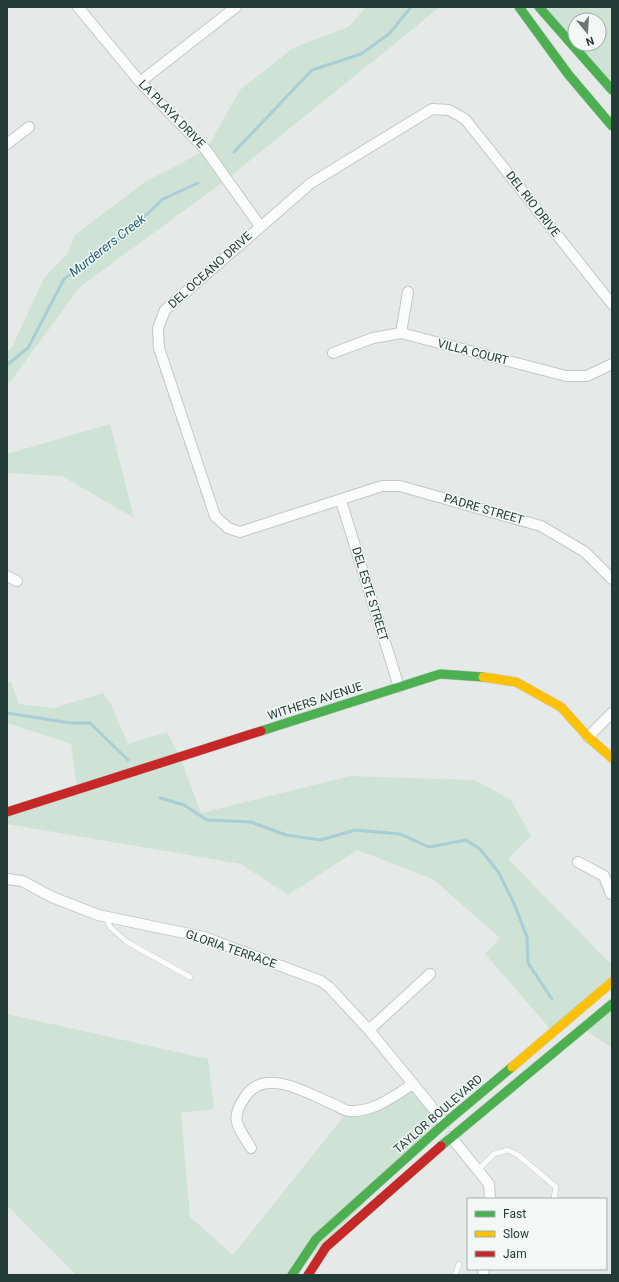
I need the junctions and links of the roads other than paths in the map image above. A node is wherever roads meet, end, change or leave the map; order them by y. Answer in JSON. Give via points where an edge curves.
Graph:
{"nodes":[{"id":1,"x":78,"y":7,"type":"edge"},
{"id":2,"x":236,"y":7,"type":"edge"},
{"id":3,"x":519,"y":7,"type":"edge"},
{"id":4,"x":538,"y":7,"type":"edge"},
{"id":5,"x":140,"y":82,"type":"junction"},
{"id":6,"x":612,"y":90,"type":"edge"},
{"id":7,"x":449,"y":110,"type":"joint"},
{"id":8,"x":612,"y":126,"type":"edge"},
{"id":9,"x":29,"y":127,"type":"dead end"},
{"id":10,"x":7,"y":144,"type":"edge"},
{"id":11,"x":260,"y":226,"type":"junction"},
{"id":12,"x":408,"y":292,"type":"dead end"},
{"id":13,"x":612,"y":304,"type":"edge"},
{"id":14,"x":401,"y":333,"type":"junction"},
{"id":15,"x":333,"y":353,"type":"dead end"},
{"id":16,"x":612,"y":364,"type":"edge"},
{"id":17,"x":341,"y":501,"type":"junction"},
{"id":18,"x":7,"y":576,"type":"edge"},
{"id":19,"x":612,"y":579,"type":"edge"},
{"id":20,"x":17,"y":581,"type":"dead end"},
{"id":21,"x":399,"y":687,"type":"junction"},
{"id":22,"x":612,"y":713,"type":"edge"},
{"id":23,"x":588,"y":737,"type":"junction"},
{"id":24,"x":612,"y":758,"type":"edge"},
{"id":25,"x":7,"y":812,"type":"edge"},
{"id":26,"x":578,"y":862,"type":"dead end"},
{"id":27,"x":608,"y":873,"type":"edge"},
{"id":28,"x":7,"y":879,"type":"edge"},
{"id":29,"x":611,"y":894,"type":"dead end"},
{"id":30,"x":106,"y":917,"type":"junction"},
{"id":31,"x":430,"y":974,"type":"dead end"},
{"id":32,"x":190,"y":977,"type":"dead end"},
{"id":33,"x":612,"y":982,"type":"edge"},
{"id":34,"x":612,"y":1004,"type":"edge"},
{"id":35,"x":369,"y":1030,"type":"junction"},
{"id":36,"x":413,"y":1084,"type":"junction"},
{"id":37,"x":445,"y":1123,"type":"junction"},
{"id":38,"x":451,"y":1137,"type":"junction"},
{"id":39,"x":251,"y":1148,"type":"dead end"},
{"id":40,"x":478,"y":1170,"type":"junction"},
{"id":41,"x":490,"y":1198,"type":"edge"},
{"id":42,"x":554,"y":1198,"type":"edge"},
{"id":43,"x":459,"y":1264,"type":"dead end"},
{"id":44,"x":292,"y":1275,"type":"edge"},
{"id":45,"x":308,"y":1275,"type":"edge"},
{"id":46,"x":455,"y":1275,"type":"edge"}],
"edges":[{"from":1,"to":5,"type":"street","name":"LA PLAYA DRIVE"},
{"from":2,"to":5,"type":"street"},
{"from":3,"to":8,"type":"main road","via":[[568,74]]},
{"from":4,"to":6,"type":"main road"},
{"from":5,"to":11,"type":"street","name":"LA PLAYA DRIVE","via":[[206,150]]},
{"from":7,"to":11,"type":"street","name":"DEL OCEANO DRIVE","via":[[432,109],[311,183]]},
{"from":7,"to":13,"type":"street","name":"DEL RIO DRIVE","via":[[466,119]]},
{"from":9,"to":10,"type":"street"},
{"from":11,"to":17,"type":"street","name":"DEL OCEANO DRIVE","via":[[166,310],[158,328],[159,348],[215,516],[220,522],[240,532]]},
{"from":12,"to":14,"type":"street"},
{"from":14,"to":15,"type":"street","name":"VILLA COURT","via":[[373,338]]},
{"from":14,"to":16,"type":"street","name":"VILLA COURT","via":[[566,376],[587,376]]},
{"from":17,"to":19,"type":"street","name":"PADRE STREET","via":[[382,486],[400,486],[450,499],[541,526],[585,552]]},
{"from":17,"to":21,"type":"street","name":"DEL ESTE STREET"},
{"from":18,"to":20,"type":"street"},
{"from":21,"to":23,"type":"main road","name":"WITHERS AVENUE","via":[[440,674],[473,675],[516,682],[561,707]]},
{"from":21,"to":25,"type":"main road","name":"WITHERS AVENUE"},
{"from":22,"to":23,"type":"street"},
{"from":23,"to":24,"type":"main road","name":"WITHERS AVENUE"},
{"from":26,"to":27,"type":"street"},
{"from":27,"to":29,"type":"street"},
{"from":28,"to":30,"type":"street","name":"GLORIA TERRACE","via":[[22,881],[52,897]]},
{"from":30,"to":32,"type":"lane","via":[[110,927],[122,938]]},
{"from":30,"to":35,"type":"street","name":"GLORIA TERRACE","via":[[204,937],[321,981],[329,986]]},
{"from":31,"to":35,"type":"street"},
{"from":33,"to":37,"type":"main road","name":"TAYLOR BOULEVARD"},
{"from":34,"to":38,"type":"main road"},
{"from":35,"to":36,"type":"street","name":"GLORIA TERRACE"},
{"from":36,"to":37,"type":"street","name":"GLORIA TERRACE"},
{"from":36,"to":39,"type":"street","via":[[384,1103],[366,1110],[348,1111],[288,1085],[272,1082],[260,1084],[249,1090],[236,1109],[236,1122]]},
{"from":37,"to":44,"type":"main road","name":"TAYLOR BOULEVARD","via":[[316,1239]]},
{"from":38,"to":40,"type":"street"},
{"from":38,"to":45,"type":"main road","via":[[326,1247]]},
{"from":40,"to":41,"type":"street","via":[[489,1184]]},
{"from":40,"to":42,"type":"lane","via":[[494,1154],[508,1150],[518,1155],[556,1187]]},
{"from":43,"to":46,"type":"lane"}]}
